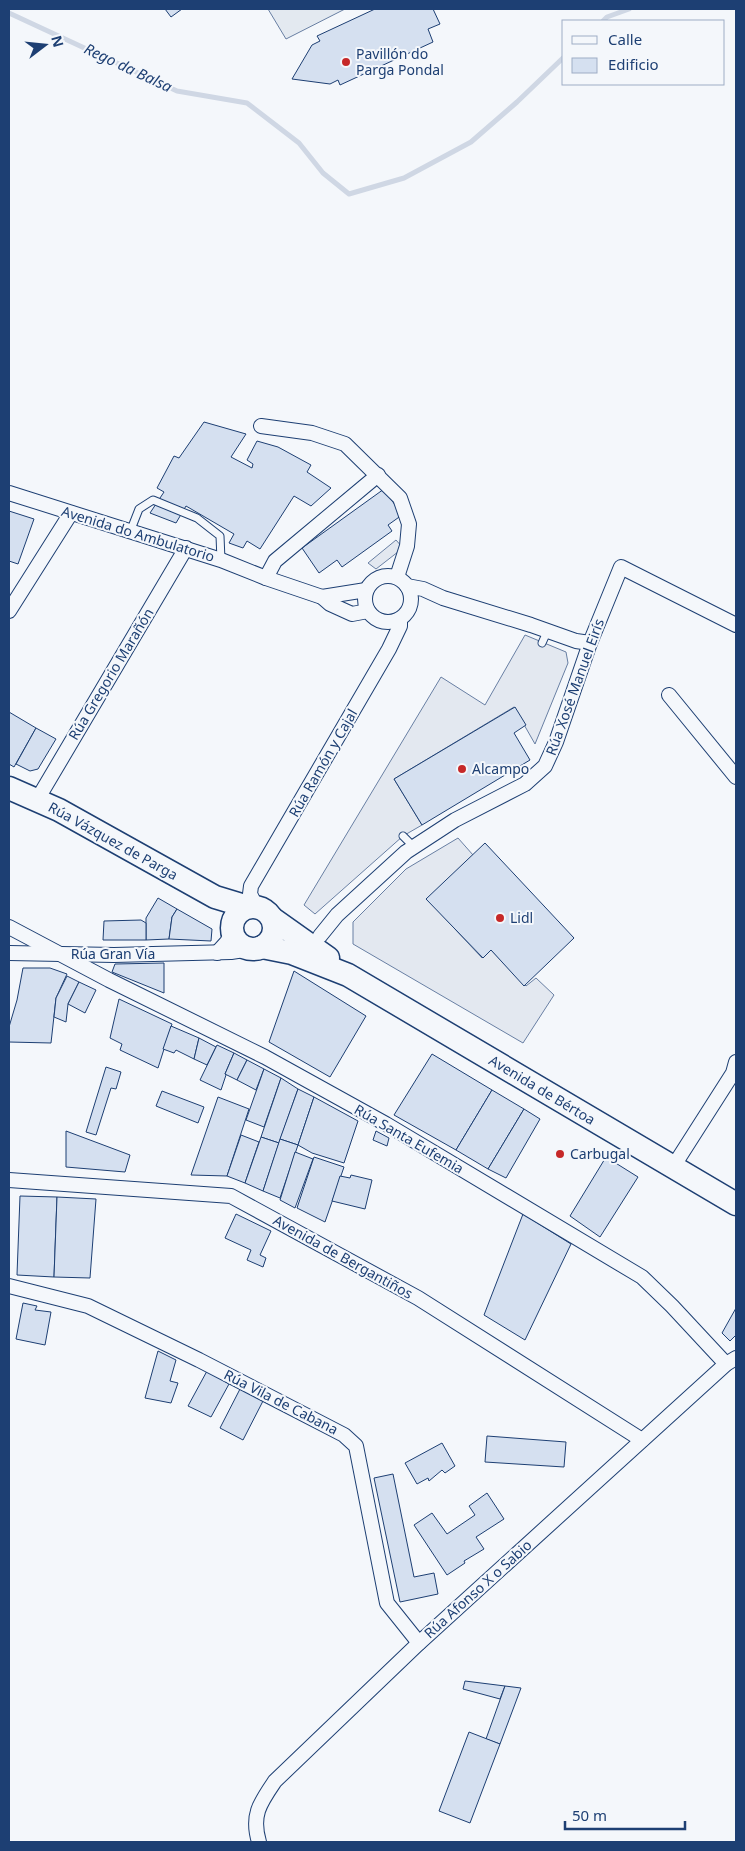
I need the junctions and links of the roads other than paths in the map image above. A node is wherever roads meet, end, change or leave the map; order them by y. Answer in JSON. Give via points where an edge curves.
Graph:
{"nodes":[{"id":1,"x":261,"y":426,"type":"dead end"},
{"id":2,"x":378,"y":475,"type":"junction"},
{"id":3,"x":9,"y":493,"type":"edge"},
{"id":4,"x":71,"y":514,"type":"junction"},
{"id":5,"x":130,"y":532,"type":"junction"},
{"id":6,"x":186,"y":548,"type":"junction"},
{"id":7,"x":221,"y":560,"type":"junction"},
{"id":8,"x":266,"y":578,"type":"junction"},
{"id":9,"x":402,"y":582,"type":"junction"},
{"id":10,"x":15,"y":589,"type":"edge"},
{"id":11,"x":366,"y":590,"type":"junction"},
{"id":12,"x":322,"y":598,"type":"junction"},
{"id":13,"x":443,"y":598,"type":"junction"},
{"id":14,"x":410,"y":607,"type":"junction"},
{"id":15,"x":9,"y":611,"type":"edge"},
{"id":16,"x":368,"y":611,"type":"junction"},
{"id":17,"x":400,"y":619,"type":"junction"},
{"id":18,"x":736,"y":625,"type":"edge"},
{"id":19,"x":590,"y":643,"type":"junction"},
{"id":20,"x":669,"y":695,"type":"dead end"},
{"id":21,"x":736,"y":777,"type":"edge"},
{"id":22,"x":9,"y":788,"type":"edge"},
{"id":23,"x":37,"y":800,"type":"junction"},
{"id":24,"x":403,"y":836,"type":"dead end"},
{"id":25,"x":414,"y":846,"type":"junction"},
{"id":26,"x":215,"y":897,"type":"junction"},
{"id":27,"x":259,"y":911,"type":"junction"},
{"id":28,"x":9,"y":927,"type":"edge"},
{"id":29,"x":231,"y":930,"type":"junction"},
{"id":30,"x":293,"y":933,"type":"junction"},
{"id":31,"x":320,"y":936,"type":"junction"},
{"id":32,"x":256,"y":948,"type":"junction"},
{"id":33,"x":9,"y":953,"type":"edge"},
{"id":34,"x":218,"y":953,"type":"junction"},
{"id":35,"x":63,"y":954,"type":"junction"},
{"id":36,"x":340,"y":968,"type":"junction"},
{"id":37,"x":736,"y":1062,"type":"edge"},
{"id":38,"x":673,"y":1167,"type":"junction"},
{"id":39,"x":9,"y":1180,"type":"edge"},
{"id":40,"x":736,"y":1204,"type":"edge"},
{"id":41,"x":9,"y":1286,"type":"edge"},
{"id":42,"x":731,"y":1361,"type":"edge"},
{"id":43,"x":642,"y":1440,"type":"junction"},
{"id":44,"x":419,"y":1643,"type":"junction"},
{"id":45,"x":259,"y":1842,"type":"edge"}],
"edges":[{"from":1,"to":2,"type":"street","via":[[312,433],[345,444]]},
{"from":2,"to":8,"type":"street","via":[[275,561]]},
{"from":2,"to":9,"type":"street","via":[[400,498],[409,524]]},
{"from":3,"to":4,"type":"street","name":"Avenida do Ambulatorio"},
{"from":4,"to":5,"type":"street","name":"Avenida do Ambulatorio"},
{"from":4,"to":10,"type":"street"},
{"from":5,"to":6,"type":"street","name":"Avenida do Ambulatorio"},
{"from":5,"to":7,"type":"lane","via":[[139,509],[153,500],[197,518],[220,536]]},
{"from":6,"to":7,"type":"street","name":"Avenida do Ambulatorio"},
{"from":6,"to":23,"type":"street","name":"Rúa Gregorio Marañón"},
{"from":7,"to":8,"type":"street","name":"Avenida do Ambulatorio"},
{"from":8,"to":12,"type":"street","name":"Avenida do Ambulatorio"},
{"from":9,"to":11,"type":"street","via":[[390,575],[376,579]]},
{"from":9,"to":13,"type":"street"},
{"from":9,"to":14,"type":"street","via":[[410,594]]},
{"from":10,"to":15,"type":"street"},
{"from":11,"to":12,"type":"street","name":"Avenida do Ambulatorio"},
{"from":11,"to":16,"type":"street"},
{"from":12,"to":16,"type":"street","name":"Avenida do Ambulatorio","via":[[352,614]]},
{"from":13,"to":14,"type":"street","via":[[420,601]]},
{"from":13,"to":19,"type":"street","via":[[504,616],[544,637]]},
{"from":14,"to":17,"type":"street"},
{"from":16,"to":17,"type":"street","via":[[385,622]]},
{"from":17,"to":27,"type":"street","name":"Rúa Ramón y Cajal","via":[[389,649],[251,886],[250,894]]},
{"from":18,"to":19,"type":"street","name":"Rúa Xosé Manuel Eirís","via":[[621,567]]},
{"from":19,"to":25,"type":"street","name":"Rúa Xosé Manuel Eirís","via":[[545,766],[525,784],[455,820]]},
{"from":20,"to":21,"type":"street"},
{"from":22,"to":23,"type":"main road","name":"Rúa Vázquez de Parga"},
{"from":23,"to":26,"type":"main road","name":"Rúa Vázquez de Parga"},
{"from":24,"to":25,"type":"lane"},
{"from":25,"to":31,"type":"street","name":"Rúa Xosé Manuel Eirís","via":[[350,903]]},
{"from":26,"to":27,"type":"main road","name":"Rúa Vázquez de Parga"},
{"from":26,"to":29,"type":"main road"},
{"from":27,"to":29,"type":"main road","via":[[241,909]]},
{"from":27,"to":30,"type":"main road","name":"Avenida de Bértoa"},
{"from":27,"to":32,"type":"main road","via":[[274,933],[267,944]]},
{"from":28,"to":35,"type":"street","name":"Rúa Santa Eufemia"},
{"from":29,"to":32,"type":"main road","via":[[238,944]]},
{"from":29,"to":34,"type":"street"},
{"from":30,"to":31,"type":"street"},
{"from":30,"to":36,"type":"main road","name":"Avenida de Bértoa"},
{"from":31,"to":36,"type":"street"},
{"from":32,"to":34,"type":"street","name":"Rúa Gran Vía"},
{"from":32,"to":36,"type":"main road","name":"Avenida de Bértoa","via":[[292,953]]},
{"from":33,"to":35,"type":"street","name":"Rúa Gran Vía"},
{"from":34,"to":35,"type":"street","name":"Rúa Gran Vía"},
{"from":35,"to":42,"type":"street","name":"Rúa Santa Eufemia","via":[[265,1057],[386,1124],[642,1277]]},
{"from":36,"to":38,"type":"main road","name":"Avenida de Bértoa"},
{"from":37,"to":38,"type":"street","via":[[733,1073]]},
{"from":38,"to":40,"type":"main road","name":"Avenida de Bértoa"},
{"from":39,"to":43,"type":"street","name":"Avenida de Bergantiños","via":[[231,1196],[418,1298]]},
{"from":41,"to":44,"type":"street","name":"Rúa Vila de Cabana","via":[[88,1306],[344,1435],[356,1446],[388,1603]]},
{"from":42,"to":43,"type":"street","name":"Rúa Afonso X o Sabio"},
{"from":43,"to":44,"type":"street","name":"Rúa Afonso X o Sabio"},
{"from":44,"to":45,"type":"street","name":"Rúa Afonso X o Sabio","via":[[275,1781],[259,1805],[254,1828]]}]}
